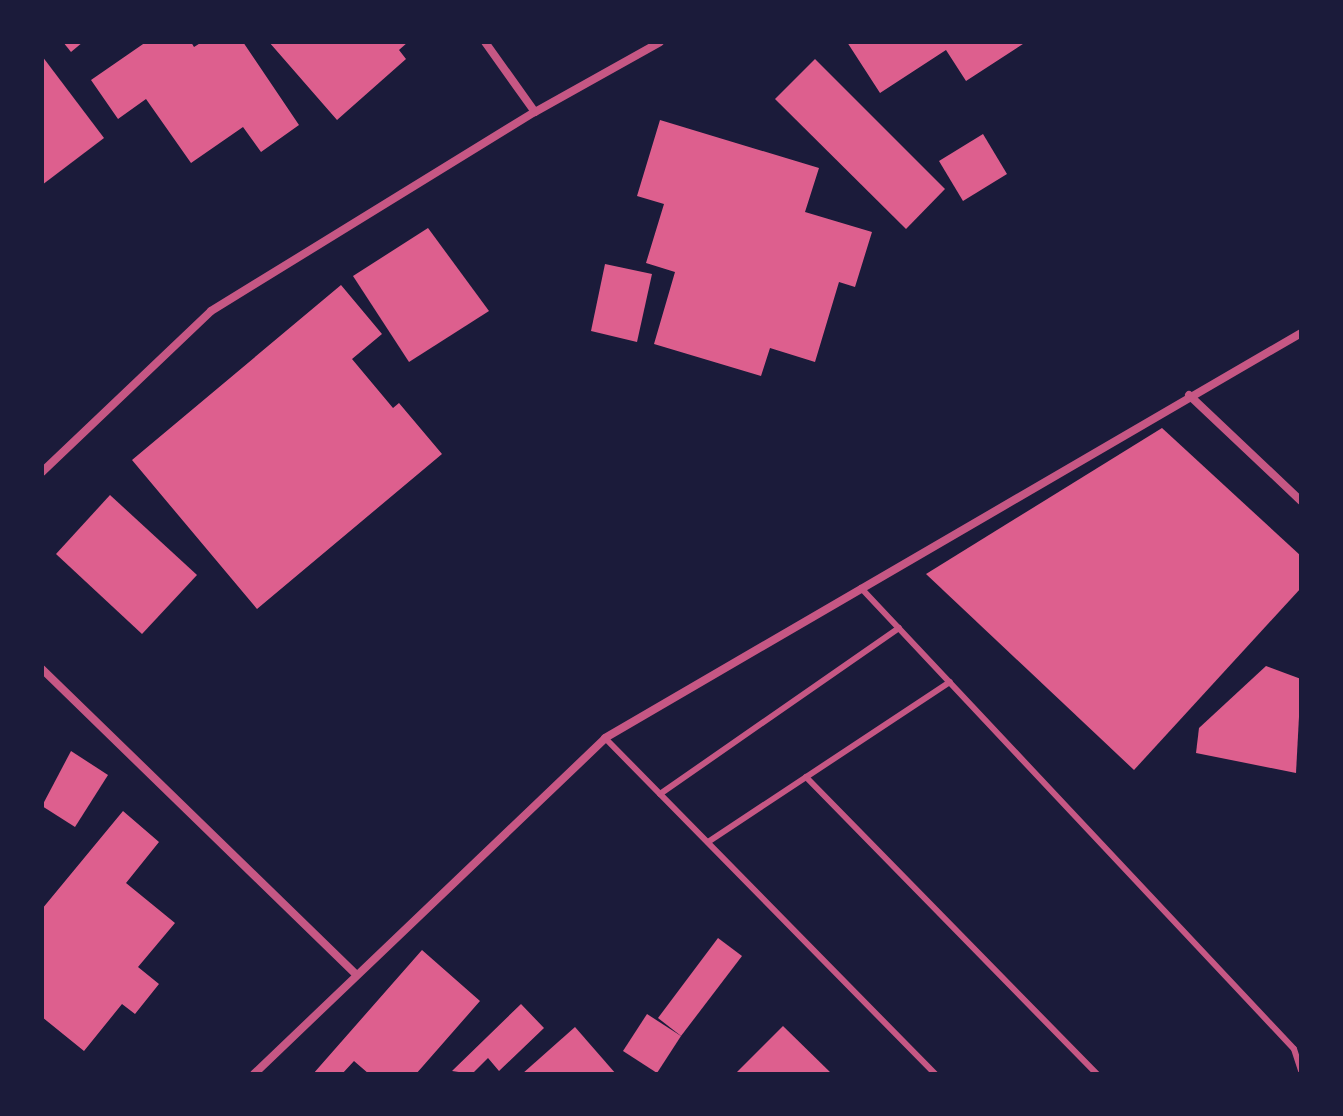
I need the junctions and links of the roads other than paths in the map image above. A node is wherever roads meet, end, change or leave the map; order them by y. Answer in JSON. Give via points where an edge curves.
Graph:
{"nodes":[{"id":1,"x":485,"y":42,"type":"edge"},
{"id":2,"x":660,"y":42,"type":"edge"},
{"id":3,"x":535,"y":112,"type":"junction"},
{"id":4,"x":1301,"y":333,"type":"edge"},
{"id":5,"x":1189,"y":395,"type":"junction"},
{"id":6,"x":42,"y":472,"type":"edge"},
{"id":7,"x":1301,"y":501,"type":"edge"},
{"id":8,"x":861,"y":588,"type":"junction"},
{"id":9,"x":899,"y":628,"type":"junction"},
{"id":10,"x":42,"y":669,"type":"edge"},
{"id":11,"x":950,"y":682,"type":"junction"},
{"id":12,"x":605,"y":738,"type":"junction"},
{"id":13,"x":806,"y":777,"type":"junction"},
{"id":14,"x":660,"y":794,"type":"junction"},
{"id":15,"x":708,"y":842,"type":"junction"},
{"id":16,"x":356,"y":974,"type":"junction"},
{"id":17,"x":1301,"y":1071,"type":"edge"},
{"id":18,"x":254,"y":1074,"type":"edge"},
{"id":19,"x":935,"y":1074,"type":"edge"},
{"id":20,"x":1097,"y":1074,"type":"edge"}],
"edges":[{"from":1,"to":3,"type":"street"},
{"from":2,"to":3,"type":"street"},
{"from":3,"to":6,"type":"street","via":[[211,311]]},
{"from":4,"to":5,"type":"street"},
{"from":5,"to":7,"type":"street"},
{"from":5,"to":8,"type":"street"},
{"from":8,"to":9,"type":"lane"},
{"from":8,"to":12,"type":"street"},
{"from":9,"to":11,"type":"lane"},
{"from":9,"to":14,"type":"lane"},
{"from":10,"to":16,"type":"street"},
{"from":11,"to":13,"type":"lane"},
{"from":11,"to":17,"type":"lane","via":[[1294,1049]]},
{"from":12,"to":14,"type":"lane"},
{"from":12,"to":16,"type":"street"},
{"from":13,"to":15,"type":"lane"},
{"from":13,"to":20,"type":"lane"},
{"from":14,"to":15,"type":"lane"},
{"from":15,"to":19,"type":"lane"},
{"from":16,"to":18,"type":"street"}]}
